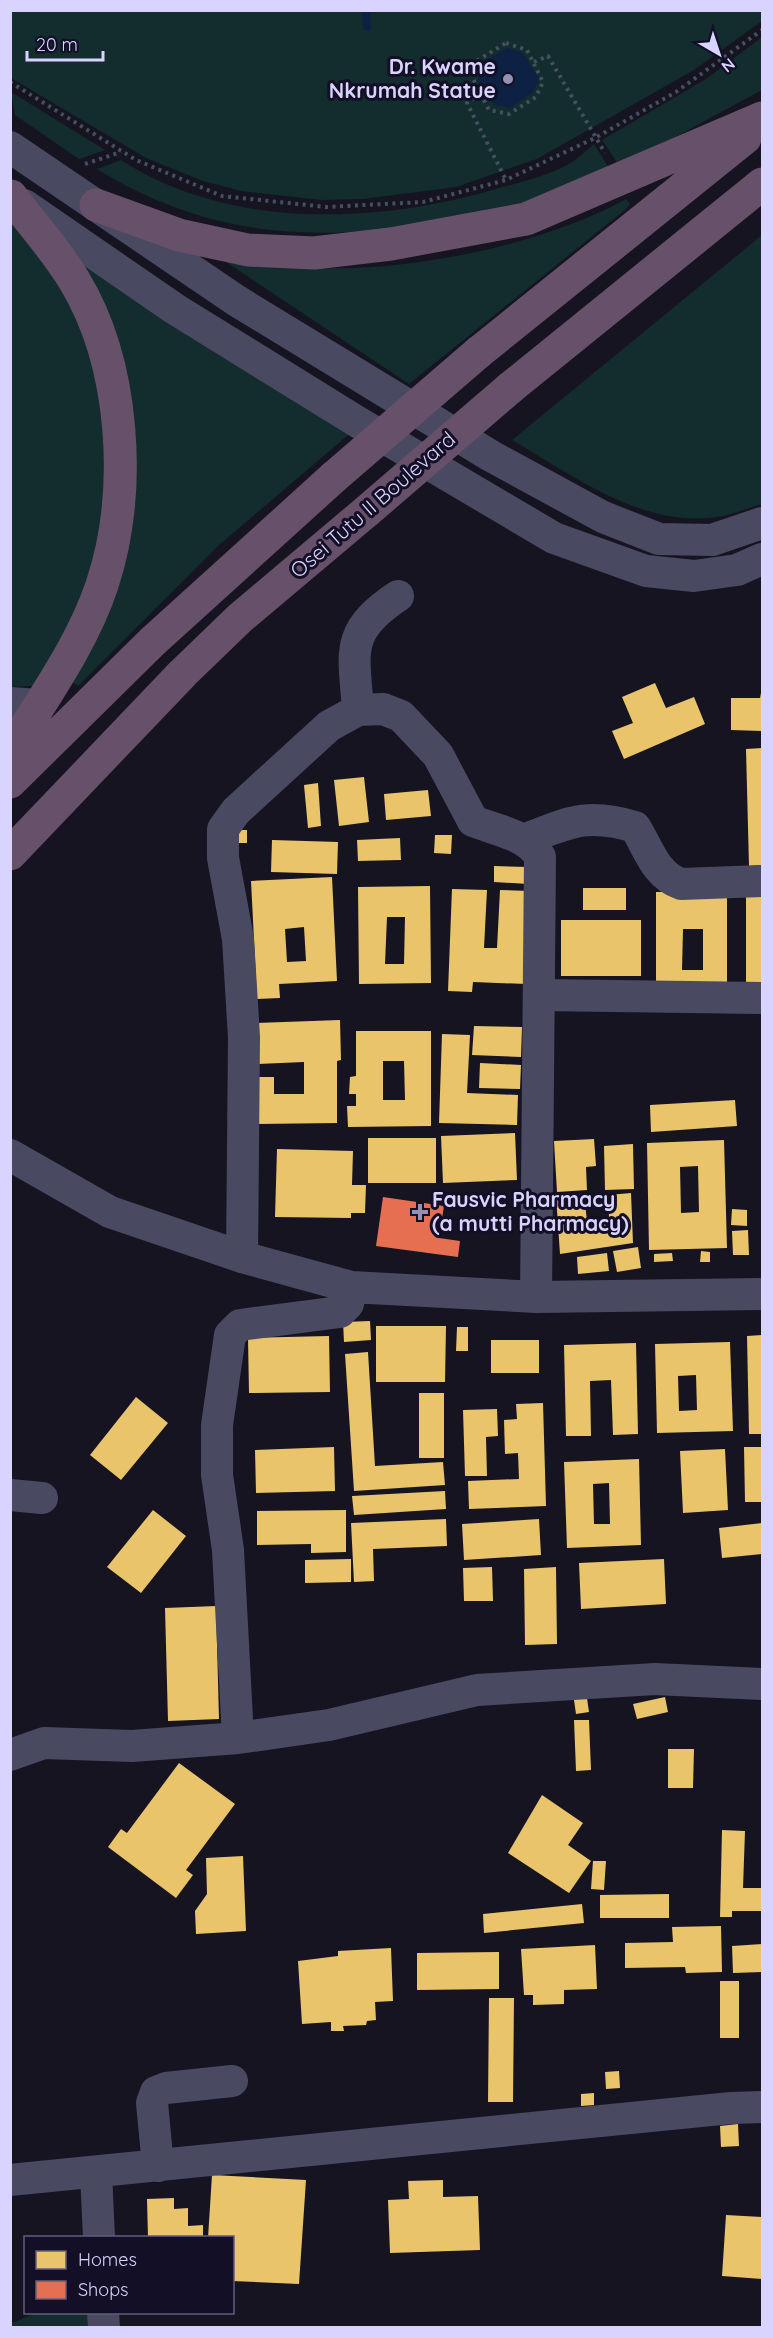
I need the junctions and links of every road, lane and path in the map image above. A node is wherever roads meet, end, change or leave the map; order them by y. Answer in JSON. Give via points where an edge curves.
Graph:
{"nodes":[{"id":1,"x":762,"y":30,"type":"edge"},
{"id":2,"x":534,"y":62,"type":"junction"},
{"id":3,"x":10,"y":82,"type":"edge"},
{"id":4,"x":481,"y":94,"type":"junction"},
{"id":5,"x":762,"y":118,"type":"edge"},
{"id":6,"x":762,"y":124,"type":"edge"},
{"id":7,"x":595,"y":138,"type":"junction"},
{"id":8,"x":10,"y":147,"type":"edge"},
{"id":9,"x":122,"y":152,"type":"junction"},
{"id":10,"x":606,"y":155,"type":"dead end"},
{"id":11,"x":90,"y":170,"type":"dead end"},
{"id":12,"x":506,"y":180,"type":"junction"},
{"id":13,"x":762,"y":184,"type":"edge"},
{"id":14,"x":10,"y":196,"type":"edge"},
{"id":15,"x":96,"y":205,"type":"junction"},
{"id":16,"x":762,"y":523,"type":"edge"},
{"id":17,"x":762,"y":559,"type":"edge"},
{"id":18,"x":398,"y":596,"type":"dead end"},
{"id":19,"x":25,"y":704,"type":"edge"},
{"id":20,"x":358,"y":710,"type":"junction"},
{"id":21,"x":10,"y":752,"type":"edge"},
{"id":22,"x":10,"y":782,"type":"edge"},
{"id":23,"x":523,"y":840,"type":"junction"},
{"id":24,"x":10,"y":854,"type":"edge"},
{"id":25,"x":762,"y":880,"type":"edge"},
{"id":26,"x":539,"y":995,"type":"junction"},
{"id":27,"x":762,"y":998,"type":"edge"},
{"id":28,"x":10,"y":1155,"type":"edge"},
{"id":29,"x":243,"y":1257,"type":"junction"},
{"id":30,"x":351,"y":1287,"type":"junction"},
{"id":31,"x":762,"y":1294,"type":"edge"},
{"id":32,"x":536,"y":1297,"type":"junction"},
{"id":33,"x":10,"y":1495,"type":"edge"},
{"id":34,"x":42,"y":1498,"type":"dead end"},
{"id":35,"x":762,"y":1684,"type":"edge"},
{"id":36,"x":238,"y":1738,"type":"junction"},
{"id":37,"x":10,"y":1755,"type":"edge"},
{"id":38,"x":232,"y":2081,"type":"dead end"},
{"id":39,"x":762,"y":2108,"type":"edge"},
{"id":40,"x":158,"y":2166,"type":"junction"},
{"id":41,"x":96,"y":2172,"type":"junction"},
{"id":42,"x":10,"y":2180,"type":"edge"},
{"id":43,"x":99,"y":2236,"type":"edge"}],
"edges":[{"from":1,"to":7,"type":"path","via":[[676,92]]},
{"from":2,"to":4,"type":"path","via":[[527,50],[506,43],[478,60],[473,79]]},
{"from":2,"to":4,"type":"path","via":[[543,82],[536,97],[509,114],[489,110]]},
{"from":2,"to":7,"type":"path","via":[[548,56]]},
{"from":3,"to":9,"type":"path"},
{"from":4,"to":12,"type":"path","via":[[466,103]]},
{"from":5,"to":15,"type":"highway","via":[[526,219],[391,244],[314,253],[248,250],[179,235]]},
{"from":6,"to":22,"type":"highway","bridge":true,"via":[[479,351],[333,477],[152,642]]},
{"from":7,"to":10,"type":"path"},
{"from":7,"to":12,"type":"path"},
{"from":8,"to":15,"type":"street"},
{"from":9,"to":11,"type":"path","via":[[81,165]]},
{"from":9,"to":12,"type":"path","via":[[222,196],[326,207],[423,202]]},
{"from":13,"to":24,"type":"highway","name":"Osei Tutu II Boulevard","bridge":true,"via":[[510,388],[240,618],[183,672]]},
{"from":14,"to":17,"type":"street","via":[[175,309],[554,538],[646,571],[694,576],[737,570]]},
{"from":14,"to":19,"type":"highway","via":[[74,279],[95,322],[118,420],[121,476],[102,585],[76,646]]},
{"from":15,"to":16,"type":"street","via":[[237,302],[491,456],[603,518],[659,539],[712,540]]},
{"from":18,"to":20,"type":"street","via":[[366,620],[354,651]]},
{"from":19,"to":21,"type":"highway"},
{"from":20,"to":23,"type":"street","via":[[384,709],[401,716],[438,754],[473,821]]},
{"from":20,"to":29,"type":"street","via":[[330,726],[236,811],[223,829],[223,858],[238,939],[244,1036]]},
{"from":23,"to":25,"type":"street","via":[[577,820],[600,818],[635,827],[659,871],[669,880],[681,884]]},
{"from":23,"to":26,"type":"street","via":[[535,847],[540,857]]},
{"from":26,"to":27,"type":"street"},
{"from":26,"to":32,"type":"street"},
{"from":28,"to":29,"type":"street","via":[[110,1212]]},
{"from":29,"to":30,"type":"street"},
{"from":30,"to":32,"type":"street"},
{"from":30,"to":36,"type":"street","via":[[348,1304],[340,1312],[240,1325],[230,1335],[217,1425],[217,1475],[228,1550]]},
{"from":31,"to":32,"type":"street"},
{"from":33,"to":34,"type":"street"},
{"from":35,"to":36,"type":"street","via":[[655,1679],[477,1690],[329,1725]]},
{"from":36,"to":37,"type":"street","via":[[132,1746],[44,1743]]},
{"from":38,"to":40,"type":"street","via":[[156,2092],[152,2103]]},
{"from":39,"to":40,"type":"street"},
{"from":40,"to":41,"type":"street"},
{"from":41,"to":42,"type":"street"},
{"from":41,"to":43,"type":"street"}]}
